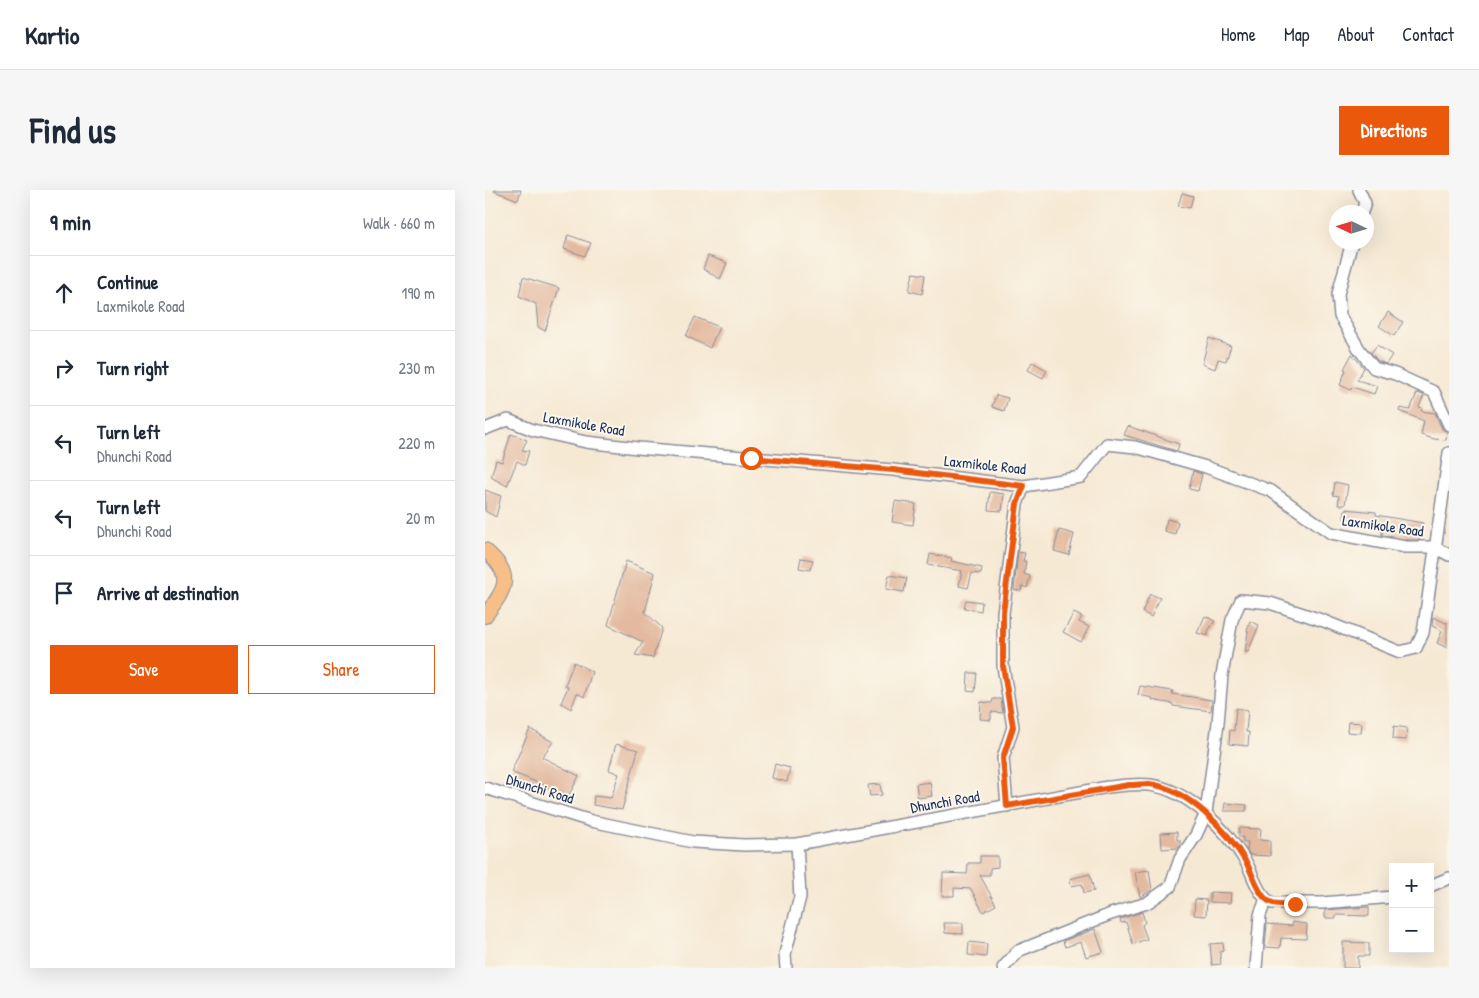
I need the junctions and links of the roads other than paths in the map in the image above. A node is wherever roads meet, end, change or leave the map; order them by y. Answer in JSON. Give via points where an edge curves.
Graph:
{"nodes":[{"id":1,"x":1359,"y":190,"type":"edge"},
{"id":2,"x":1364,"y":205,"type":"edge"},
{"id":3,"x":1350,"y":250,"type":"edge"},
{"id":4,"x":1449,"y":425,"type":"edge"},
{"id":5,"x":485,"y":430,"type":"edge"},
{"id":6,"x":1449,"y":453,"type":"edge"},
{"id":7,"x":1024,"y":486,"type":"junction"},
{"id":8,"x":1434,"y":547,"type":"junction"},
{"id":9,"x":485,"y":550,"type":"edge"},
{"id":10,"x":1449,"y":555,"type":"edge"},
{"id":11,"x":485,"y":616,"type":"edge"},
{"id":12,"x":485,"y":788,"type":"edge"},
{"id":13,"x":1007,"y":806,"type":"junction"},
{"id":14,"x":1206,"y":813,"type":"junction"},
{"id":15,"x":797,"y":844,"type":"junction"},
{"id":16,"x":1449,"y":878,"type":"edge"},
{"id":17,"x":1434,"y":884,"type":"edge"},
{"id":18,"x":1389,"y":898,"type":"edge"},
{"id":19,"x":1266,"y":900,"type":"junction"},
{"id":20,"x":785,"y":968,"type":"edge"},
{"id":21,"x":1003,"y":968,"type":"edge"},
{"id":22,"x":1256,"y":968,"type":"edge"}],
"edges":[{"from":1,"to":2,"type":"street"},
{"from":3,"to":4,"type":"street","via":[[1338,294],[1340,316],[1374,368],[1434,392]]},
{"from":5,"to":7,"type":"street","name":"Laxmikole Road","via":[[507,420],[533,430],[586,442],[893,470]]},
{"from":6,"to":8,"type":"street"},
{"from":7,"to":8,"type":"street","name":"Laxmikole Road","via":[[1081,477],[1107,444],[1135,447],[1206,467],[1271,491],[1331,534],[1405,547]]},
{"from":7,"to":13,"type":"street","via":[[1017,504],[1003,613],[1003,666],[1013,727],[1003,758]]},
{"from":8,"to":10,"type":"street","name":"Laxmikole Road"},
{"from":8,"to":14,"type":"street","via":[[1423,633],[1416,648],[1400,652],[1270,603],[1241,600],[1232,620],[1221,676]]},
{"from":9,"to":11,"type":"main road","via":[[499,562],[504,573],[502,591]]},
{"from":12,"to":15,"type":"street","name":"Dhunchi Road","via":[[591,821],[693,842],[745,846]]},
{"from":13,"to":14,"type":"street","name":"Dhunchi Road","via":[[1108,787],[1149,784],[1165,788]]},
{"from":13,"to":15,"type":"street","name":"Dhunchi Road"},
{"from":14,"to":19,"type":"street","name":"Dhunchi Road","via":[[1235,846]]},
{"from":14,"to":21,"type":"street","via":[[1180,859],[1170,887],[1147,903],[1018,951]]},
{"from":15,"to":20,"type":"street","via":[[799,897],[785,954]]},
{"from":16,"to":17,"type":"street"},
{"from":18,"to":19,"type":"street","via":[[1282,904]]},
{"from":19,"to":22,"type":"street","via":[[1260,915]]}]}
